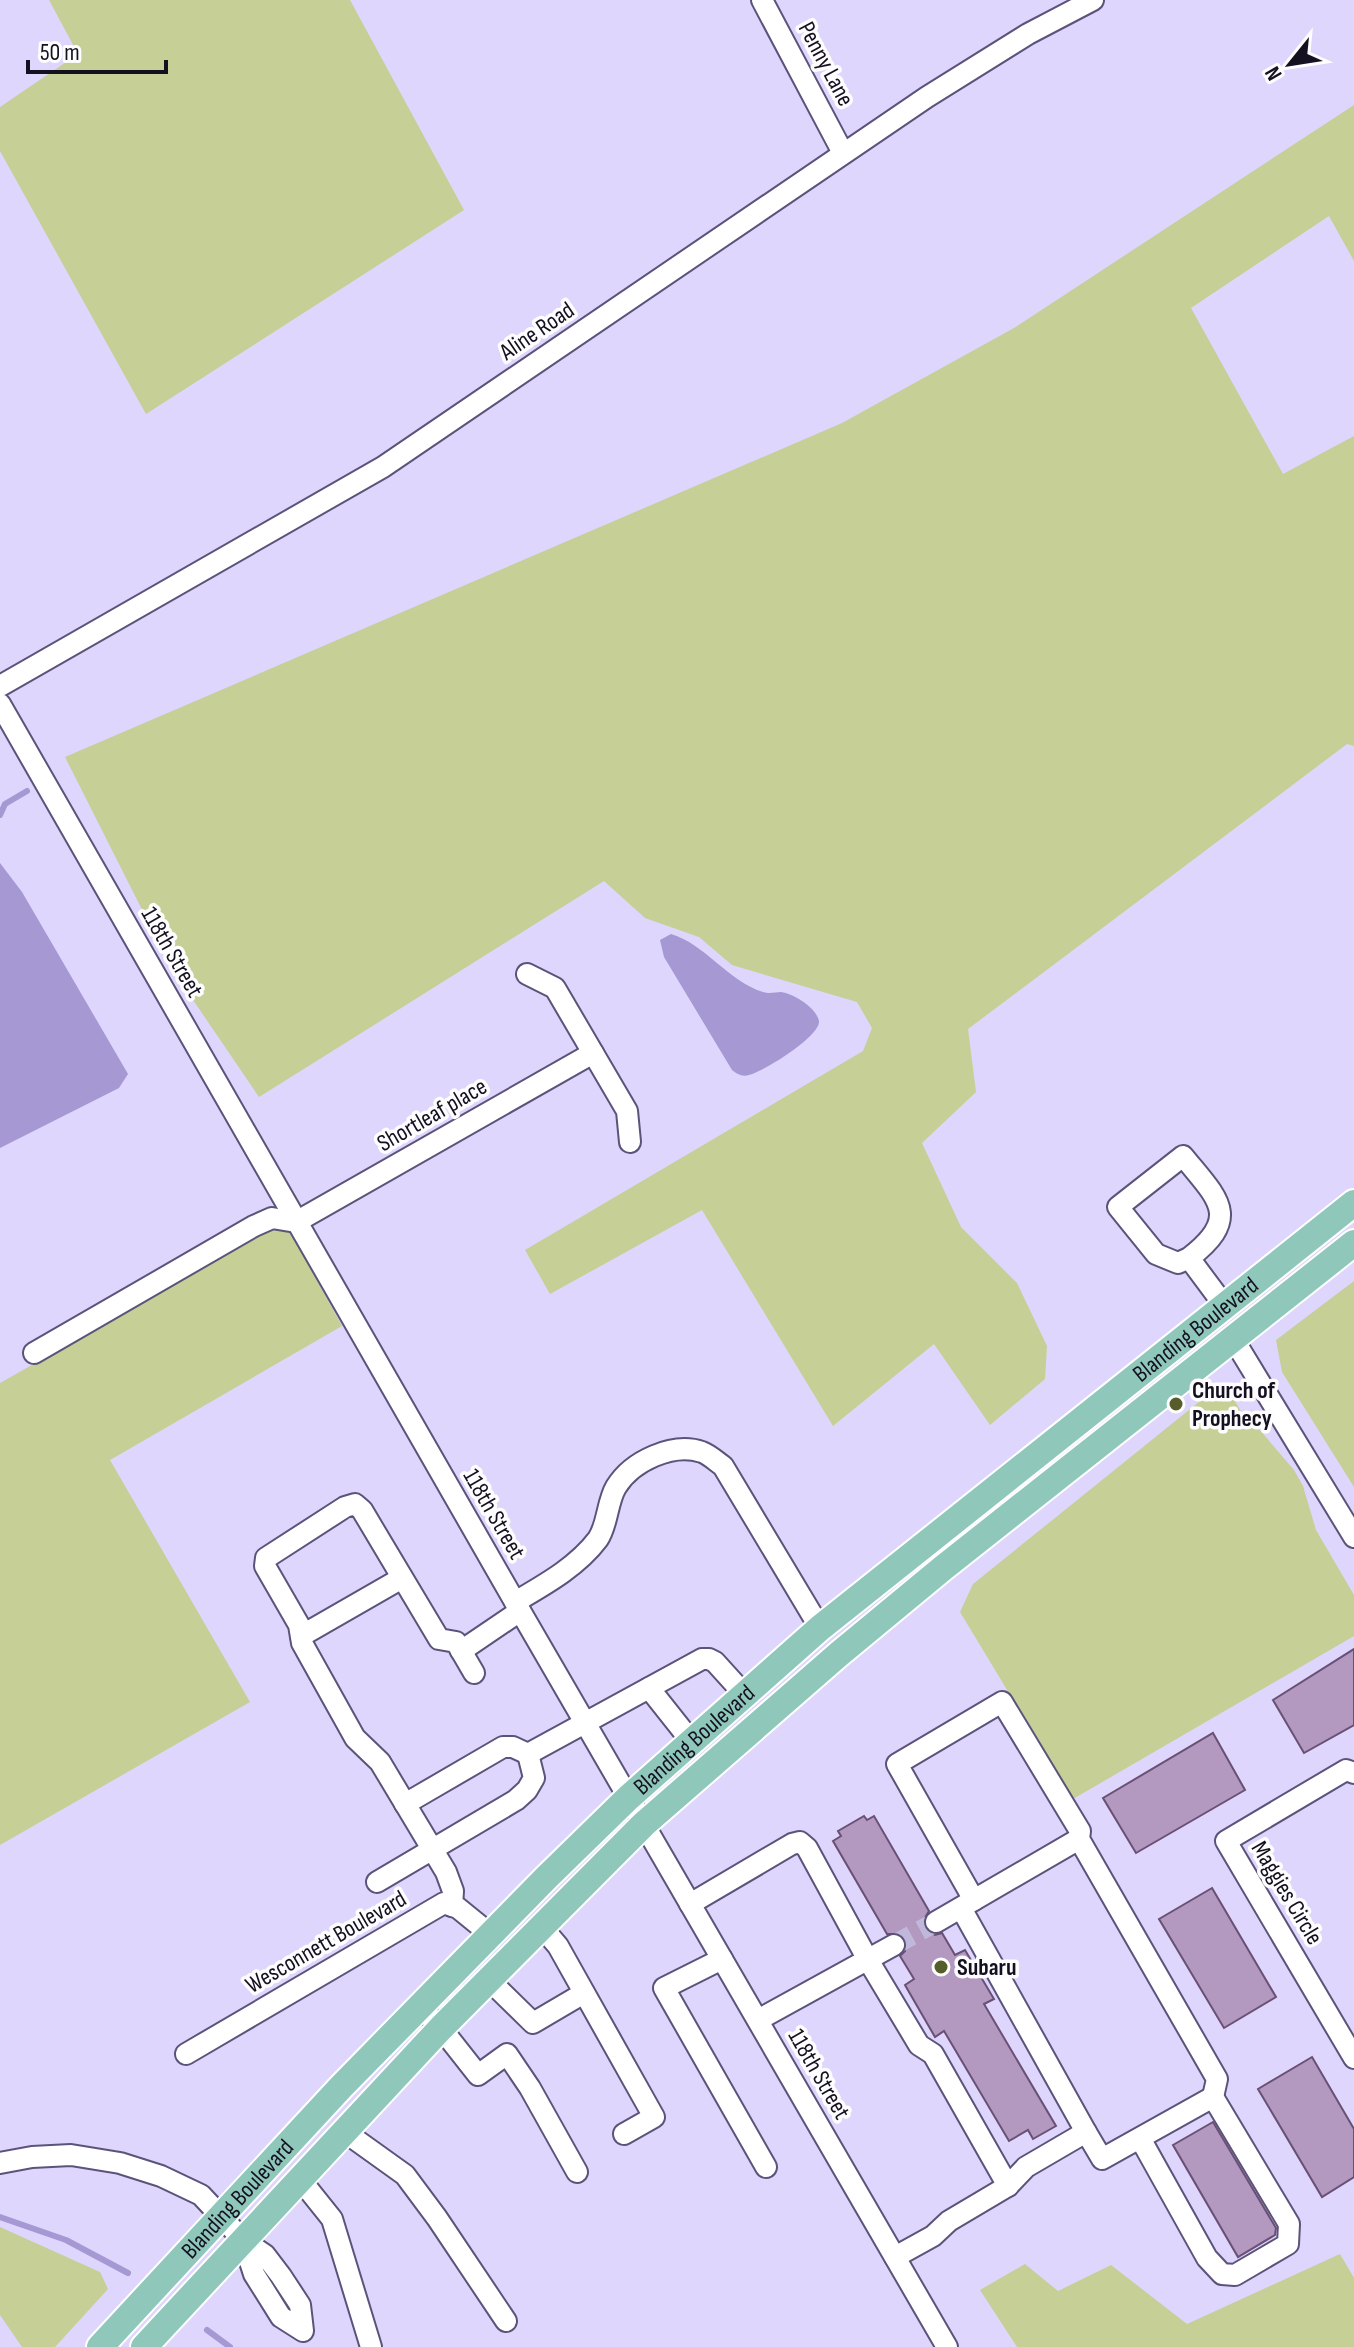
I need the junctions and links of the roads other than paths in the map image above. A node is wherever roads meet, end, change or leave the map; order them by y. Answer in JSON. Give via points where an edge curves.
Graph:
{"nodes":[{"id":1,"x":762,"y":0,"type":"edge"},
{"id":2,"x":1093,"y":0,"type":"edge"},
{"id":3,"x":843,"y":153,"type":"junction"},
{"id":4,"x":0,"y":686,"type":"edge"},
{"id":5,"x":0,"y":704,"type":"edge"},
{"id":6,"x":527,"y":974,"type":"dead end"},
{"id":7,"x":593,"y":1053,"type":"junction"},
{"id":8,"x":630,"y":1142,"type":"dead end"},
{"id":9,"x":1354,"y":1203,"type":"edge"},
{"id":10,"x":296,"y":1222,"type":"junction"},
{"id":11,"x":1354,"y":1243,"type":"edge"},
{"id":12,"x":1287,"y":1256,"type":"junction"},
{"id":13,"x":1189,"y":1258,"type":"junction"},
{"id":14,"x":1224,"y":1305,"type":"junction"},
{"id":15,"x":1234,"y":1340,"type":"junction"},
{"id":16,"x":34,"y":1353,"type":"dead end"},
{"id":17,"x":1173,"y":1387,"type":"junction"},
{"id":18,"x":1354,"y":1537,"type":"edge"},
{"id":19,"x":923,"y":1545,"type":"junction"},
{"id":20,"x":943,"y":1568,"type":"junction"},
{"id":21,"x":402,"y":1578,"type":"junction"},
{"id":22,"x":517,"y":1607,"type":"junction"},
{"id":23,"x":820,"y":1628,"type":"junction"},
{"id":24,"x":301,"y":1636,"type":"junction"},
{"id":25,"x":461,"y":1651,"type":"junction"},
{"id":26,"x":474,"y":1673,"type":"dead end"},
{"id":27,"x":649,"y":1688,"type":"junction"},
{"id":28,"x":744,"y":1694,"type":"junction"},
{"id":29,"x":584,"y":1723,"type":"junction"},
{"id":30,"x":691,"y":1741,"type":"junction"},
{"id":31,"x":528,"y":1754,"type":"junction"},
{"id":32,"x":1354,"y":1773,"type":"edge"},
{"id":33,"x":628,"y":1798,"type":"junction"},
{"id":34,"x":405,"y":1804,"type":"junction"},
{"id":35,"x":644,"y":1824,"type":"junction"},
{"id":36,"x":1079,"y":1839,"type":"junction"},
{"id":37,"x":433,"y":1849,"type":"junction"},
{"id":38,"x":377,"y":1882,"type":"dead end"},
{"id":39,"x":690,"y":1904,"type":"junction"},
{"id":40,"x":967,"y":1904,"type":"junction"},
{"id":41,"x":452,"y":1906,"type":"junction"},
{"id":42,"x":936,"y":1922,"type":"tunnel mouth"},
{"id":43,"x":541,"y":1926,"type":"junction"},
{"id":44,"x":490,"y":1934,"type":"junction"},
{"id":45,"x":894,"y":1945,"type":"tunnel mouth"},
{"id":46,"x":722,"y":1959,"type":"junction"},
{"id":47,"x":868,"y":1960,"type":"junction"},
{"id":48,"x":489,"y":1980,"type":"junction"},
{"id":49,"x":584,"y":1993,"type":"junction"},
{"id":50,"x":419,"y":2006,"type":"junction"},
{"id":51,"x":758,"y":2020,"type":"junction"},
{"id":52,"x":441,"y":2028,"type":"junction"},
{"id":53,"x":186,"y":2054,"type":"dead end"},
{"id":54,"x":1354,"y":2058,"type":"edge"},
{"id":55,"x":1213,"y":2097,"type":"junction"},
{"id":56,"x":345,"y":2132,"type":"junction"},
{"id":57,"x":1086,"y":2132,"type":"junction"},
{"id":58,"x":624,"y":2134,"type":"dead end"},
{"id":59,"x":1140,"y":2138,"type":"junction"},
{"id":60,"x":0,"y":2163,"type":"edge"},
{"id":61,"x":766,"y":2167,"type":"dead end"},
{"id":62,"x":577,"y":2172,"type":"dead end"},
{"id":63,"x":300,"y":2179,"type":"junction"},
{"id":64,"x":1008,"y":2186,"type":"junction"},
{"id":65,"x":223,"y":2216,"type":"junction"},
{"id":66,"x":243,"y":2240,"type":"junction"},
{"id":67,"x":895,"y":2257,"type":"junction"},
{"id":68,"x":506,"y":2321,"type":"dead end"},
{"id":69,"x":306,"y":2339,"type":"edge"},
{"id":70,"x":100,"y":2347,"type":"edge"},
{"id":71,"x":144,"y":2347,"type":"edge"},
{"id":72,"x":371,"y":2347,"type":"edge"},
{"id":73,"x":947,"y":2347,"type":"edge"}],
"edges":[{"from":1,"to":3,"type":"street","name":"Penny Lane"},
{"from":2,"to":3,"type":"street","name":"Aline Road","via":[[1028,34]]},
{"from":3,"to":4,"type":"street","name":"Aline Road","via":[[383,467]]},
{"from":5,"to":10,"type":"street","name":"118th Street"},
{"from":6,"to":7,"type":"street","via":[[555,988]]},
{"from":7,"to":8,"type":"street","via":[[627,1111]]},
{"from":7,"to":10,"type":"street","name":"Shortleaf place"},
{"from":9,"to":12,"type":"main road","name":"Blanding Boulevard"},
{"from":10,"to":16,"type":"street","via":[[272,1218],[254,1226]]},
{"from":10,"to":22,"type":"street","name":"118th Street"},
{"from":11,"to":15,"type":"main road","name":"Blanding Boulevard"},
{"from":12,"to":14,"type":"main road","name":"Blanding Boulevard"},
{"from":12,"to":15,"type":"main road","via":[[1246,1306]]},
{"from":13,"to":13,"type":"street","via":[[1209,1244],[1221,1217],[1215,1195],[1183,1156],[1118,1207],[1156,1254],[1178,1263]]},
{"from":13,"to":14,"type":"street"},
{"from":14,"to":17,"type":"main road","via":[[1214,1336]]},
{"from":14,"to":19,"type":"main road","name":"Blanding Boulevard"},
{"from":15,"to":17,"type":"main road","name":"Blanding Boulevard"},
{"from":15,"to":18,"type":"street"},
{"from":17,"to":20,"type":"main road","name":"Blanding Boulevard"},
{"from":19,"to":20,"type":"street"},
{"from":19,"to":23,"type":"main road","name":"Blanding Boulevard"},
{"from":20,"to":35,"type":"main road","name":"Blanding Boulevard"},
{"from":21,"to":24,"type":"street"},
{"from":21,"to":24,"type":"street","via":[[362,1510],[355,1504],[345,1507],[266,1558],[265,1566]]},
{"from":21,"to":25,"type":"street","via":[[439,1639],[456,1642]]},
{"from":22,"to":23,"type":"street","via":[[583,1557],[600,1536],[615,1488],[632,1467],[683,1449],[704,1453],[723,1466]]},
{"from":22,"to":25,"type":"street"},
{"from":22,"to":29,"type":"street","name":"118th Street"},
{"from":23,"to":28,"type":"main road","name":"Blanding Boulevard"},
{"from":24,"to":34,"type":"street","via":[[355,1738],[380,1762]]},
{"from":25,"to":26,"type":"street"},
{"from":27,"to":28,"type":"street","via":[[709,1659]]},
{"from":27,"to":29,"type":"street"},
{"from":27,"to":30,"type":"street"},
{"from":28,"to":30,"type":"main road","name":"Blanding Boulevard"},
{"from":29,"to":31,"type":"street"},
{"from":29,"to":33,"type":"street","name":"118th Street"},
{"from":30,"to":33,"type":"main road","name":"Blanding Boulevard"},
{"from":31,"to":34,"type":"street","via":[[503,1747]]},
{"from":31,"to":37,"type":"street","via":[[534,1778],[527,1790]]},
{"from":32,"to":54,"type":"street","name":"Maggies Circle","via":[[1346,1770],[1226,1841]]},
{"from":33,"to":35,"type":"street","name":"118th Street"},
{"from":33,"to":44,"type":"main road","name":"Blanding Boulevard"},
{"from":34,"to":37,"type":"street"},
{"from":35,"to":39,"type":"street","name":"118th Street"},
{"from":35,"to":43,"type":"main road","name":"Blanding Boulevard"},
{"from":36,"to":40,"type":"street"},
{"from":36,"to":40,"type":"street","via":[[1080,1831],[1002,1702],[897,1764]]},
{"from":36,"to":55,"type":"street","via":[[1217,2079]]},
{"from":37,"to":38,"type":"street"},
{"from":37,"to":41,"type":"street","via":[[453,1891]]},
{"from":39,"to":46,"type":"street","name":"118th Street"},
{"from":39,"to":47,"type":"street","via":[[800,1842]]},
{"from":40,"to":42,"type":"street"},
{"from":40,"to":57,"type":"street"},
{"from":41,"to":44,"type":"street"},
{"from":41,"to":53,"type":"street","name":"Wesconnett Boulevard","via":[[444,1903]]},
{"from":43,"to":48,"type":"main road","name":"Blanding Boulevard"},
{"from":43,"to":49,"type":"street"},
{"from":44,"to":50,"type":"main road","name":"Blanding Boulevard"},
{"from":45,"to":47,"type":"street"},
{"from":46,"to":51,"type":"street","name":"118th Street"},
{"from":46,"to":61,"type":"street","via":[[664,1988]]},
{"from":47,"to":51,"type":"street"},
{"from":47,"to":64,"type":"street","via":[[919,2045],[933,2054]]},
{"from":48,"to":49,"type":"street","via":[[533,2023]]},
{"from":48,"to":52,"type":"main road","name":"Blanding Boulevard"},
{"from":49,"to":58,"type":"street","via":[[654,2117]]},
{"from":50,"to":52,"type":"street"},
{"from":50,"to":65,"type":"main road","name":"Blanding Boulevard"},
{"from":51,"to":67,"type":"street","name":"118th Street"},
{"from":52,"to":56,"type":"main road","name":"Blanding Boulevard"},
{"from":52,"to":62,"type":"street","via":[[478,2075],[507,2054]]},
{"from":55,"to":59,"type":"street"},
{"from":55,"to":59,"type":"street","via":[[1289,2224],[1288,2244],[1235,2275],[1222,2274],[1207,2258]]},
{"from":56,"to":63,"type":"main road","name":"Blanding Boulevard"},
{"from":56,"to":68,"type":"street","via":[[405,2175]]},
{"from":57,"to":59,"type":"street","via":[[1102,2159]]},
{"from":57,"to":64,"type":"street","via":[[1026,2167]]},
{"from":60,"to":65,"type":"street","via":[[71,2155],[120,2163],[201,2195]]},
{"from":63,"to":66,"type":"main road","name":"Blanding Boulevard"},
{"from":63,"to":72,"type":"street","via":[[332,2219]]},
{"from":64,"to":67,"type":"street"},
{"from":65,"to":66,"type":"street"},
{"from":65,"to":70,"type":"main road","name":"Blanding Boulevard"},
{"from":66,"to":69,"type":"street","via":[[254,2274],[281,2317]]},
{"from":66,"to":71,"type":"main road","name":"Blanding Boulevard"},
{"from":67,"to":73,"type":"street","name":"118th Street"}]}
